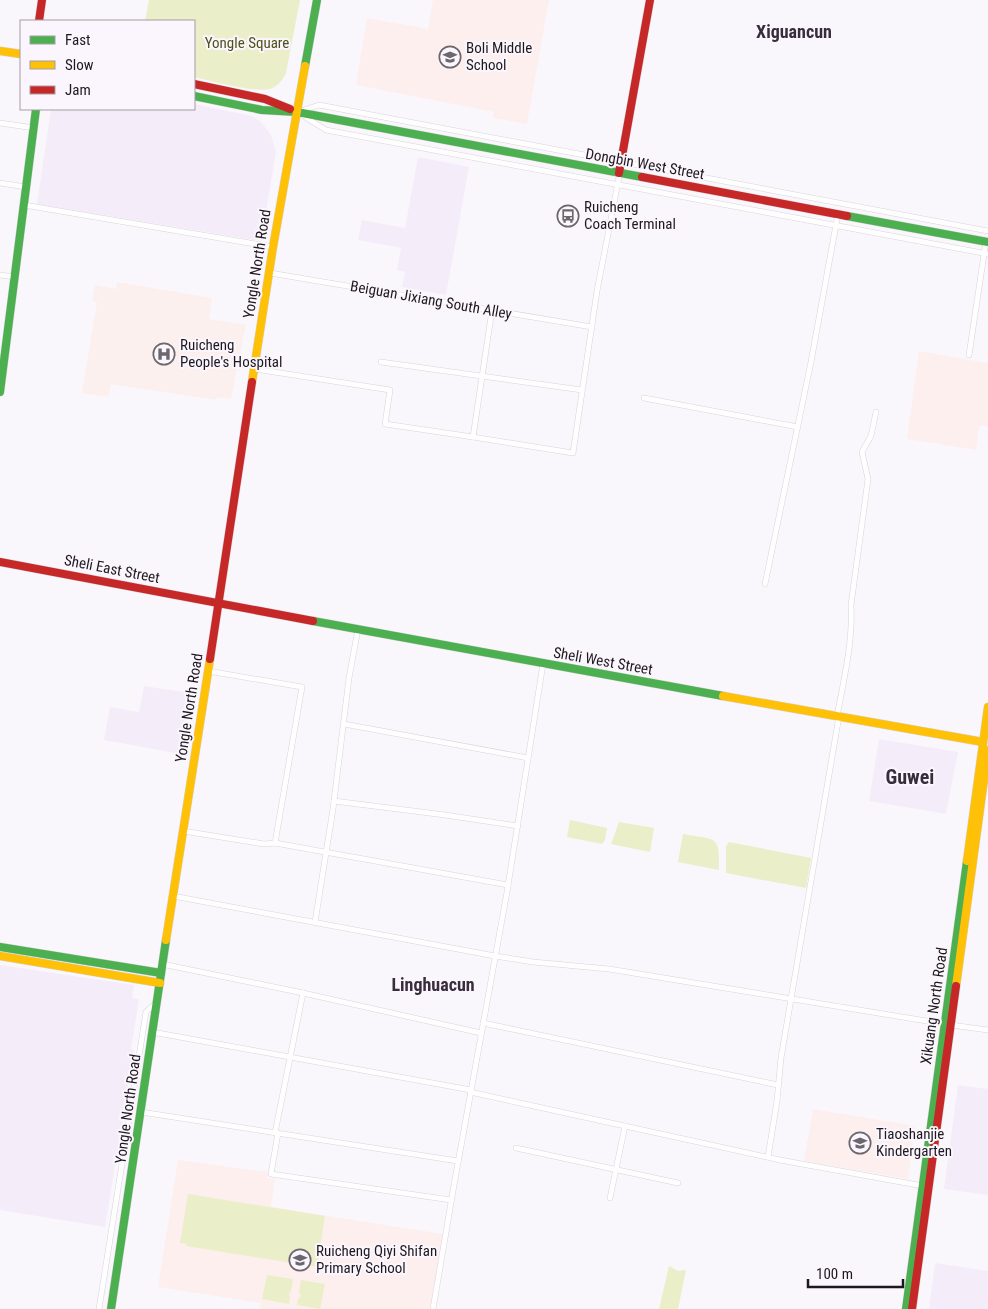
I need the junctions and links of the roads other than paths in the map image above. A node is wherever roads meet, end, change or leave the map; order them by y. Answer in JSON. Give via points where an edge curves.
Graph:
{"nodes":[{"id":1,"x":42,"y":0,"type":"edge"},
{"id":2,"x":316,"y":0,"type":"edge"},
{"id":3,"x":650,"y":0,"type":"edge"},
{"id":4,"x":39,"y":20,"type":"edge"},
{"id":5,"x":0,"y":51,"type":"edge"},
{"id":6,"x":20,"y":54,"type":"edge"},
{"id":7,"x":195,"y":84,"type":"edge"},
{"id":8,"x":195,"y":96,"type":"edge"},
{"id":9,"x":36,"y":110,"type":"edge"},
{"id":10,"x":297,"y":112,"type":"junction"},
{"id":11,"x":0,"y":123,"type":"edge"},
{"id":12,"x":34,"y":128,"type":"junction"},
{"id":13,"x":620,"y":169,"type":"junction"},
{"id":14,"x":0,"y":183,"type":"edge"},
{"id":15,"x":617,"y":185,"type":"junction"},
{"id":16,"x":26,"y":187,"type":"junction"},
{"id":17,"x":24,"y":205,"type":"junction"},
{"id":18,"x":838,"y":214,"type":"junction"},
{"id":19,"x":836,"y":225,"type":"junction"},
{"id":20,"x":988,"y":231,"type":"edge"},
{"id":21,"x":987,"y":242,"type":"edge"},
{"id":22,"x":273,"y":247,"type":"junction"},
{"id":23,"x":986,"y":253,"type":"edge"},
{"id":24,"x":270,"y":273,"type":"junction"},
{"id":25,"x":0,"y":275,"type":"edge"},
{"id":26,"x":15,"y":277,"type":"junction"},
{"id":27,"x":492,"y":310,"type":"junction"},
{"id":28,"x":592,"y":327,"type":"junction"},
{"id":29,"x":969,"y":355,"type":"dead end"},
{"id":30,"x":381,"y":362,"type":"dead end"},
{"id":31,"x":255,"y":369,"type":"junction"},
{"id":32,"x":1,"y":374,"type":"edge"},
{"id":33,"x":482,"y":376,"type":"junction"},
{"id":34,"x":582,"y":390,"type":"junction"},
{"id":35,"x":0,"y":392,"type":"edge"},
{"id":36,"x":644,"y":398,"type":"dead end"},
{"id":37,"x":876,"y":412,"type":"dead end"},
{"id":38,"x":798,"y":427,"type":"junction"},
{"id":39,"x":473,"y":437,"type":"junction"},
{"id":40,"x":0,"y":562,"type":"edge"},
{"id":41,"x":764,"y":584,"type":"dead end"},
{"id":42,"x":219,"y":603,"type":"junction"},
{"id":43,"x":358,"y":629,"type":"junction"},
{"id":44,"x":542,"y":664,"type":"junction"},
{"id":45,"x":208,"y":671,"type":"junction"},
{"id":46,"x":988,"y":707,"type":"edge"},
{"id":47,"x":838,"y":716,"type":"junction"},
{"id":48,"x":344,"y":724,"type":"junction"},
{"id":49,"x":983,"y":742,"type":"junction"},
{"id":50,"x":988,"y":750,"type":"edge"},
{"id":51,"x":528,"y":758,"type":"junction"},
{"id":52,"x":334,"y":801,"type":"junction"},
{"id":53,"x":518,"y":826,"type":"junction"},
{"id":54,"x":183,"y":831,"type":"junction"},
{"id":55,"x":275,"y":843,"type":"junction"},
{"id":56,"x":326,"y":852,"type":"junction"},
{"id":57,"x":508,"y":885,"type":"junction"},
{"id":58,"x":173,"y":896,"type":"junction"},
{"id":59,"x":314,"y":922,"type":"junction"},
{"id":60,"x":0,"y":947,"type":"edge"},
{"id":61,"x":0,"y":956,"type":"edge"},
{"id":62,"x":495,"y":956,"type":"junction"},
{"id":63,"x":162,"y":964,"type":"junction"},
{"id":64,"x":161,"y":973,"type":"junction"},
{"id":65,"x":160,"y":983,"type":"junction"},
{"id":66,"x":303,"y":993,"type":"junction"},
{"id":67,"x":790,"y":999,"type":"junction"},
{"id":68,"x":157,"y":1001,"type":"junction"},
{"id":69,"x":483,"y":1024,"type":"junction"},
{"id":70,"x":948,"y":1025,"type":"junction"},
{"id":71,"x":988,"y":1030,"type":"edge"},
{"id":72,"x":152,"y":1032,"type":"junction"},
{"id":73,"x":481,"y":1033,"type":"junction"},
{"id":74,"x":290,"y":1058,"type":"junction"},
{"id":75,"x":778,"y":1085,"type":"junction"},
{"id":76,"x":470,"y":1091,"type":"junction"},
{"id":77,"x":141,"y":1112,"type":"junction"},
{"id":78,"x":625,"y":1126,"type":"junction"},
{"id":79,"x":276,"y":1133,"type":"junction"},
{"id":80,"x":516,"y":1148,"type":"dead end"},
{"id":81,"x":768,"y":1157,"type":"junction"},
{"id":82,"x":458,"y":1161,"type":"junction"},
{"id":83,"x":616,"y":1170,"type":"junction"},
{"id":84,"x":678,"y":1183,"type":"dead end"},
{"id":85,"x":923,"y":1186,"type":"junction"},
{"id":86,"x":610,"y":1198,"type":"dead end"},
{"id":87,"x":451,"y":1200,"type":"junction"},
{"id":88,"x":100,"y":1309,"type":"edge"},
{"id":89,"x":111,"y":1309,"type":"edge"},
{"id":90,"x":433,"y":1309,"type":"edge"},
{"id":91,"x":906,"y":1309,"type":"edge"},
{"id":92,"x":912,"y":1309,"type":"edge"}],
"edges":[{"from":1,"to":4,"type":"main road"},
{"from":2,"to":10,"type":"main road","name":"Yongle North Road"},
{"from":3,"to":13,"type":"main road"},
{"from":5,"to":6,"type":"main road"},
{"from":7,"to":10,"type":"main road","via":[[265,99]]},
{"from":8,"to":10,"type":"main road","via":[[262,110]]},
{"from":9,"to":12,"type":"main road"},
{"from":10,"to":13,"type":"main road","name":"Dongbin West Street"},
{"from":10,"to":13,"type":"street","via":[[319,106]]},
{"from":10,"to":15,"type":"street","via":[[326,130]]},
{"from":10,"to":22,"type":"main road","name":"Yongle North Road"},
{"from":11,"to":12,"type":"street"},
{"from":12,"to":16,"type":"main road"},
{"from":13,"to":15,"type":"street"},
{"from":13,"to":18,"type":"main road","name":"Dongbin West Street"},
{"from":13,"to":20,"type":"street"},
{"from":14,"to":16,"type":"street"},
{"from":15,"to":19,"type":"street"},
{"from":15,"to":28,"type":"street"},
{"from":16,"to":17,"type":"main road"},
{"from":17,"to":22,"type":"street"},
{"from":17,"to":26,"type":"main road"},
{"from":18,"to":19,"type":"street"},
{"from":18,"to":21,"type":"main road","name":"Dongbin West Street"},
{"from":19,"to":23,"type":"street"},
{"from":19,"to":38,"type":"street"},
{"from":21,"to":23,"type":"street"},
{"from":22,"to":24,"type":"main road","name":"Yongle North Road"},
{"from":23,"to":29,"type":"street"},
{"from":24,"to":27,"type":"street","name":"Beiguan Jixiang South Alley"},
{"from":24,"to":31,"type":"main road","name":"Yongle North Road"},
{"from":25,"to":26,"type":"street"},
{"from":26,"to":32,"type":"main road"},
{"from":27,"to":28,"type":"street","name":"Beiguan Jixiang South Alley"},
{"from":27,"to":33,"type":"street"},
{"from":28,"to":34,"type":"street"},
{"from":30,"to":33,"type":"street"},
{"from":31,"to":39,"type":"street","via":[[390,390],[385,424]]},
{"from":31,"to":42,"type":"main road","name":"Yongle North Road"},
{"from":32,"to":35,"type":"main road"},
{"from":33,"to":34,"type":"street"},
{"from":33,"to":39,"type":"street"},
{"from":34,"to":39,"type":"street","via":[[573,454]]},
{"from":36,"to":38,"type":"street"},
{"from":37,"to":47,"type":"street","via":[[871,436],[862,452],[868,479],[851,605],[850,644]]},
{"from":38,"to":41,"type":"street"},
{"from":40,"to":42,"type":"main road","name":"Sheli East Street"},
{"from":42,"to":43,"type":"main road","name":"Sheli West Street"},
{"from":42,"to":45,"type":"main road","name":"Yongle North Road"},
{"from":43,"to":44,"type":"main road","name":"Sheli West Street"},
{"from":43,"to":48,"type":"street"},
{"from":44,"to":47,"type":"main road","name":"Sheli West Street"},
{"from":44,"to":51,"type":"street"},
{"from":45,"to":54,"type":"main road","name":"Yongle North Road"},
{"from":45,"to":55,"type":"street","via":[[302,686]]},
{"from":46,"to":49,"type":"main road","name":"Xikuang North Road"},
{"from":47,"to":49,"type":"main road","name":"Sheli West Street"},
{"from":47,"to":67,"type":"street"},
{"from":48,"to":51,"type":"street"},
{"from":48,"to":52,"type":"street"},
{"from":49,"to":70,"type":"main road","name":"Xikuang North Road"},
{"from":50,"to":70,"type":"main road","name":"Xikuang North Road"},
{"from":51,"to":53,"type":"street"},
{"from":52,"to":53,"type":"street"},
{"from":52,"to":56,"type":"street"},
{"from":53,"to":57,"type":"street"},
{"from":54,"to":55,"type":"street"},
{"from":54,"to":58,"type":"main road","name":"Yongle North Road"},
{"from":55,"to":56,"type":"street"},
{"from":56,"to":57,"type":"street"},
{"from":56,"to":59,"type":"street"},
{"from":57,"to":62,"type":"street"},
{"from":58,"to":59,"type":"street"},
{"from":58,"to":63,"type":"main road","name":"Yongle North Road"},
{"from":59,"to":62,"type":"street"},
{"from":60,"to":64,"type":"main road"},
{"from":61,"to":65,"type":"main road"},
{"from":62,"to":67,"type":"street","via":[[609,969]]},
{"from":62,"to":69,"type":"street"},
{"from":63,"to":64,"type":"main road","name":"Yongle North Road"},
{"from":63,"to":66,"type":"street"},
{"from":64,"to":65,"type":"main road","name":"Yongle North Road"},
{"from":65,"to":68,"type":"main road","name":"Yongle North Road"},
{"from":66,"to":73,"type":"street"},
{"from":66,"to":74,"type":"street"},
{"from":67,"to":70,"type":"street"},
{"from":67,"to":75,"type":"street"},
{"from":68,"to":72,"type":"main road","name":"Yongle North Road"},
{"from":68,"to":88,"type":"street","via":[[146,1012]]},
{"from":69,"to":73,"type":"street"},
{"from":69,"to":75,"type":"street"},
{"from":70,"to":71,"type":"street"},
{"from":70,"to":85,"type":"main road","name":"Xikuang North Road"},
{"from":70,"to":92,"type":"main road","name":"Xikuang North Road"},
{"from":72,"to":74,"type":"street"},
{"from":72,"to":77,"type":"main road","name":"Yongle North Road"},
{"from":73,"to":76,"type":"street"},
{"from":74,"to":76,"type":"street"},
{"from":74,"to":79,"type":"street"},
{"from":75,"to":81,"type":"street"},
{"from":76,"to":78,"type":"street"},
{"from":76,"to":82,"type":"street"},
{"from":77,"to":79,"type":"street"},
{"from":77,"to":89,"type":"main road","name":"Yongle North Road"},
{"from":78,"to":81,"type":"street"},
{"from":78,"to":83,"type":"street"},
{"from":79,"to":82,"type":"street"},
{"from":79,"to":87,"type":"street","via":[[271,1174]]},
{"from":80,"to":83,"type":"street"},
{"from":81,"to":85,"type":"street"},
{"from":82,"to":87,"type":"street"},
{"from":83,"to":84,"type":"street"},
{"from":83,"to":86,"type":"street"},
{"from":85,"to":91,"type":"main road","name":"Xikuang North Road"},
{"from":87,"to":90,"type":"street"}]}
